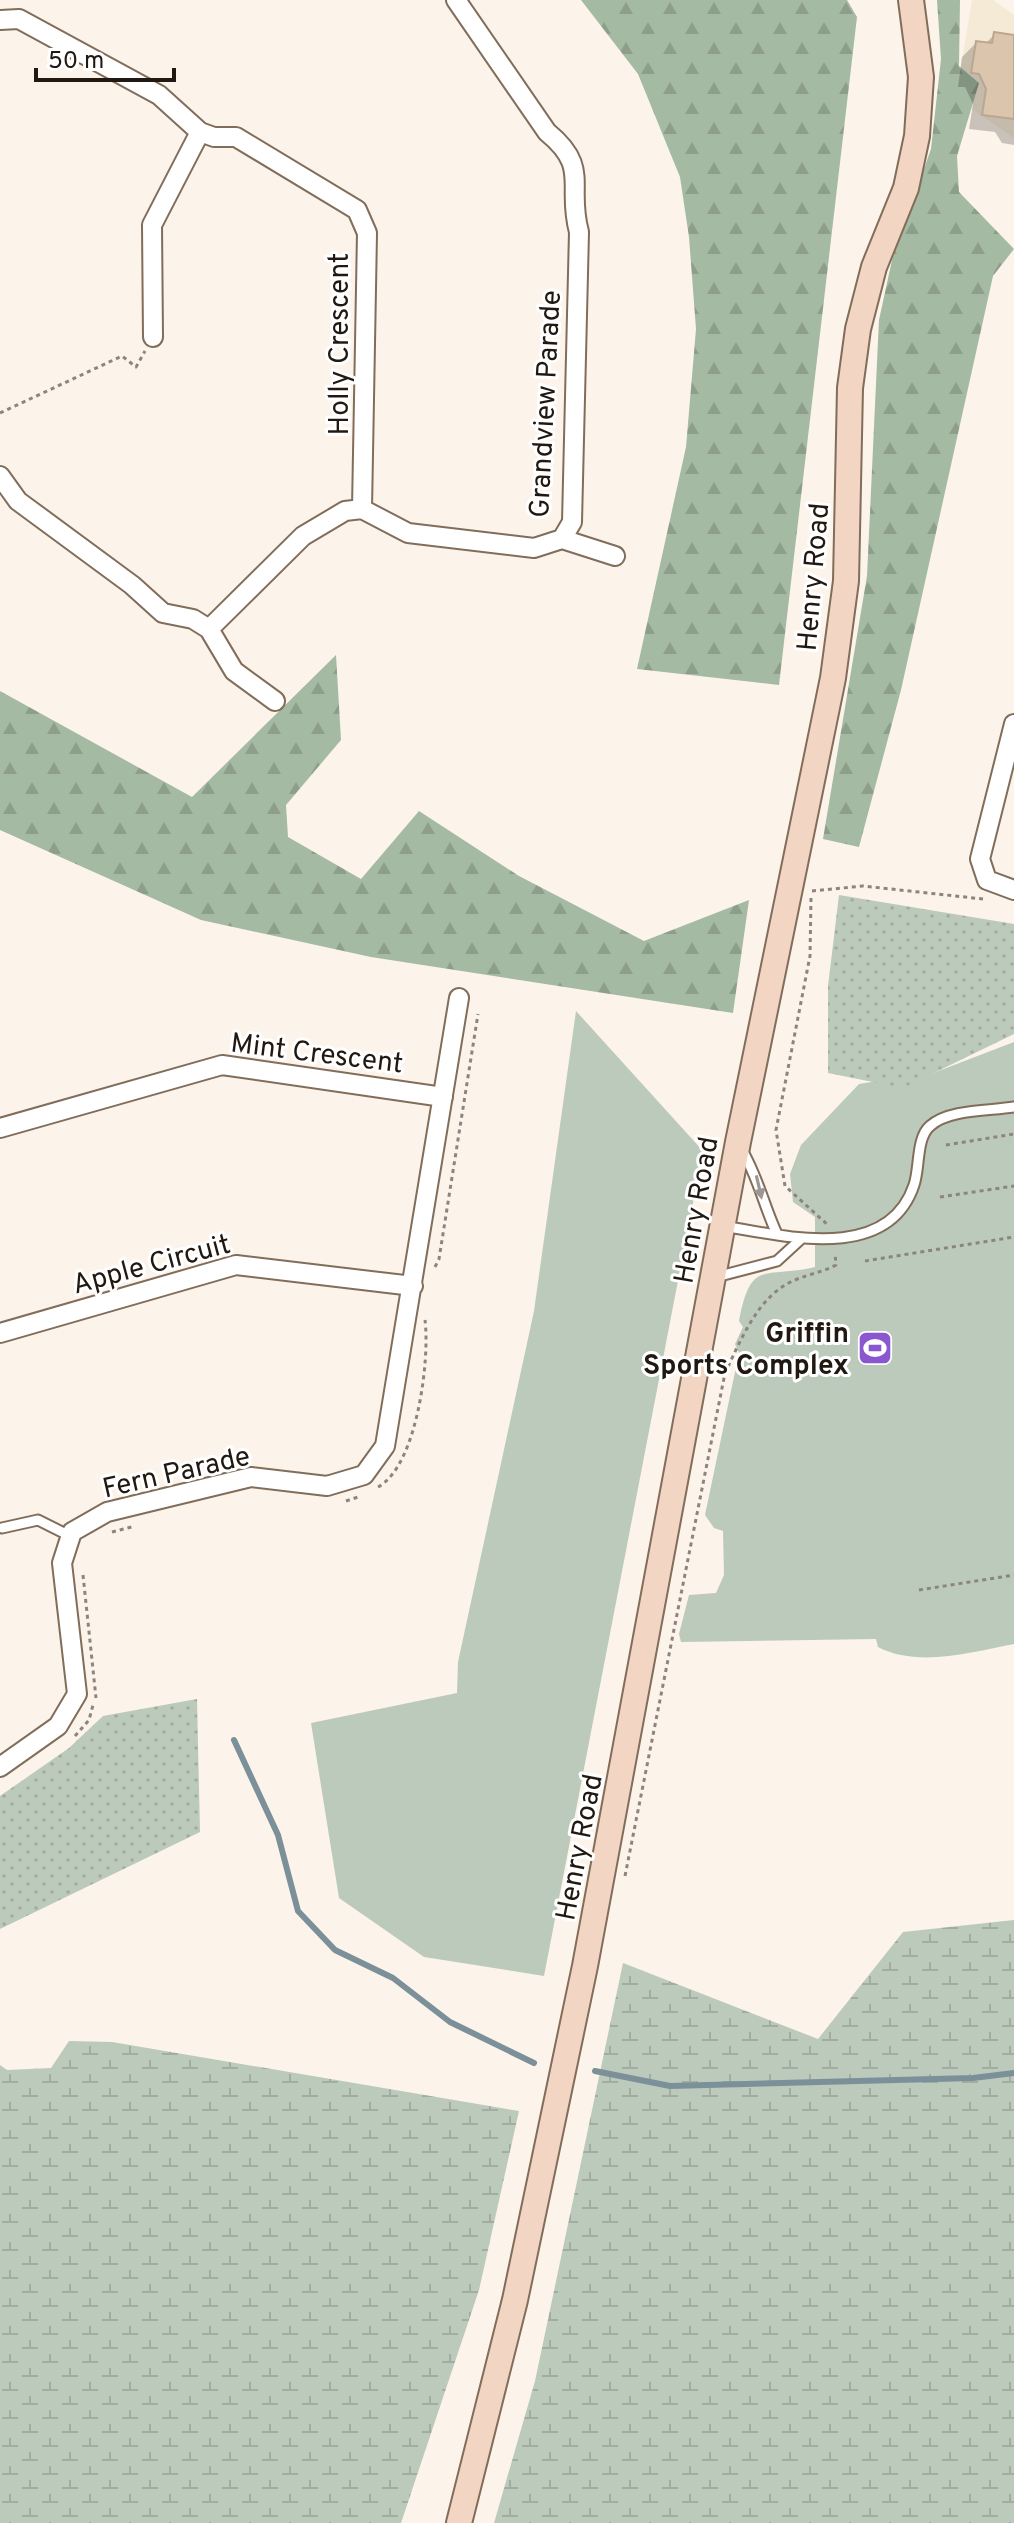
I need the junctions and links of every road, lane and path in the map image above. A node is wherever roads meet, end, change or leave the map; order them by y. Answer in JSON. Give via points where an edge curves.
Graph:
{"nodes":[{"id":1,"x":456,"y":0,"type":"edge"},
{"id":2,"x":911,"y":0,"type":"edge"},
{"id":3,"x":0,"y":20,"type":"edge"},
{"id":4,"x":200,"y":132,"type":"junction"},
{"id":5,"x":153,"y":337,"type":"joint"},
{"id":6,"x":0,"y":413,"type":"edge"},
{"id":7,"x":0,"y":476,"type":"edge"},
{"id":8,"x":362,"y":509,"type":"junction"},
{"id":9,"x":562,"y":539,"type":"junction"},
{"id":10,"x":615,"y":556,"type":"dead end"},
{"id":11,"x":209,"y":629,"type":"junction"},
{"id":12,"x":275,"y":701,"type":"dead end"},
{"id":13,"x":1014,"y":724,"type":"edge"},
{"id":14,"x":988,"y":880,"type":"junction"},
{"id":15,"x":811,"y":882,"type":"dead end"},
{"id":16,"x":1014,"y":890,"type":"edge"},
{"id":17,"x":811,"y":891,"type":"junction"},
{"id":18,"x":459,"y":998,"type":"dead end"},
{"id":19,"x":478,"y":1014,"type":"dead end"},
{"id":20,"x":443,"y":1097,"type":"junction"},
{"id":21,"x":1014,"y":1107,"type":"edge"},
{"id":22,"x":0,"y":1128,"type":"edge"},
{"id":23,"x":1014,"y":1134,"type":"edge"},
{"id":24,"x":738,"y":1142,"type":"junction"},
{"id":25,"x":946,"y":1145,"type":"dead end"},
{"id":26,"x":1014,"y":1186,"type":"edge"},
{"id":27,"x":940,"y":1197,"type":"dead end"},
{"id":28,"x":723,"y":1226,"type":"junction"},
{"id":29,"x":777,"y":1234,"type":"junction"},
{"id":30,"x":1014,"y":1237,"type":"edge"},
{"id":31,"x":834,"y":1238,"type":"junction"},
{"id":32,"x":801,"y":1239,"type":"junction"},
{"id":33,"x":865,"y":1261,"type":"dead end"},
{"id":34,"x":430,"y":1276,"type":"dead end"},
{"id":35,"x":713,"y":1278,"type":"junction"},
{"id":36,"x":413,"y":1286,"type":"junction"},
{"id":37,"x":425,"y":1317,"type":"dead end"},
{"id":38,"x":0,"y":1333,"type":"edge"},
{"id":39,"x":375,"y":1489,"type":"dead end"},
{"id":40,"x":364,"y":1494,"type":"dead end"},
{"id":41,"x":341,"y":1502,"type":"dead end"},
{"id":42,"x":140,"y":1524,"type":"dead end"},
{"id":43,"x":2,"y":1528,"type":"dead end"},
{"id":44,"x":111,"y":1532,"type":"dead end"},
{"id":45,"x":70,"y":1536,"type":"junction"},
{"id":46,"x":82,"y":1562,"type":"dead end"},
{"id":47,"x":1014,"y":1575,"type":"edge"},
{"id":48,"x":919,"y":1590,"type":"dead end"},
{"id":49,"x":75,"y":1736,"type":"dead end"},
{"id":50,"x":0,"y":1767,"type":"edge"},
{"id":51,"x":624,"y":1880,"type":"dead end"},
{"id":52,"x":459,"y":2523,"type":"edge"}],
"edges":[{"from":1,"to":9,"type":"street","name":"Grandview Parade","via":[[575,165],[572,207],[579,232],[572,522]]},
{"from":2,"to":24,"type":"main road","name":"Henry Road","via":[[921,77],[917,136],[906,188],[874,267],[858,329],[850,388],[849,544],[838,642]]},
{"from":3,"to":4,"type":"street","via":[[19,19],[159,95]]},
{"from":4,"to":5,"type":"street","via":[[152,225]]},
{"from":4,"to":8,"type":"street","name":"Holly Crescent","via":[[236,137],[340,198],[357,210],[367,233]]},
{"from":5,"to":6,"type":"path","via":[[136,367],[122,356]]},
{"from":7,"to":11,"type":"street","via":[[18,501],[163,613],[193,619]]},
{"from":8,"to":9,"type":"street","name":"Grandview Parade","via":[[408,533],[534,548]]},
{"from":8,"to":11,"type":"street","via":[[345,511],[303,536]]},
{"from":9,"to":10,"type":"street"},
{"from":11,"to":12,"type":"street","via":[[234,671]]},
{"from":13,"to":14,"type":"street","via":[[981,852]]},
{"from":14,"to":16,"type":"street"},
{"from":14,"to":17,"type":"path","via":[[987,898],[863,886]]},
{"from":15,"to":17,"type":"path"},
{"from":17,"to":31,"type":"path","via":[[810,956],[776,1130],[785,1186],[829,1225]]},
{"from":18,"to":20,"type":"street","name":"Fern Parade"},
{"from":19,"to":34,"type":"path","via":[[439,1259]]},
{"from":20,"to":22,"type":"street","name":"Mint Crescent","via":[[222,1065]]},
{"from":20,"to":36,"type":"street","name":"Fern Parade"},
{"from":21,"to":31,"type":"lane","via":[[945,1118],[930,1126],[900,1215],[888,1225]]},
{"from":23,"to":25,"type":"path"},
{"from":24,"to":28,"type":"main road","name":"Henry Road"},
{"from":24,"to":29,"type":"lane","one_way":true,"via":[[757,1175]]},
{"from":26,"to":27,"type":"path"},
{"from":28,"to":29,"type":"lane"},
{"from":28,"to":35,"type":"main road","name":"Henry Road"},
{"from":29,"to":32,"type":"lane"},
{"from":30,"to":33,"type":"path"},
{"from":31,"to":32,"type":"lane"},
{"from":31,"to":51,"type":"path","via":[[836,1265],[792,1280],[769,1298],[750,1321],[725,1373]]},
{"from":32,"to":35,"type":"lane","via":[[777,1261]]},
{"from":35,"to":52,"type":"main road","name":"Henry Road","via":[[622,1778],[534,2216]]},
{"from":36,"to":38,"type":"street","name":"Apple Circuit","via":[[236,1265]]},
{"from":36,"to":45,"type":"street","name":"Fern Parade","via":[[385,1446],[364,1475],[327,1486],[251,1477],[107,1512]]},
{"from":37,"to":39,"type":"path","via":[[428,1344],[409,1448],[385,1484]]},
{"from":40,"to":41,"type":"path"},
{"from":42,"to":44,"type":"path"},
{"from":43,"to":45,"type":"lane","via":[[38,1520]]},
{"from":45,"to":50,"type":"street","via":[[62,1563],[77,1694],[58,1726]]},
{"from":46,"to":49,"type":"path","via":[[98,1693],[89,1720]]},
{"from":47,"to":48,"type":"path"}]}
